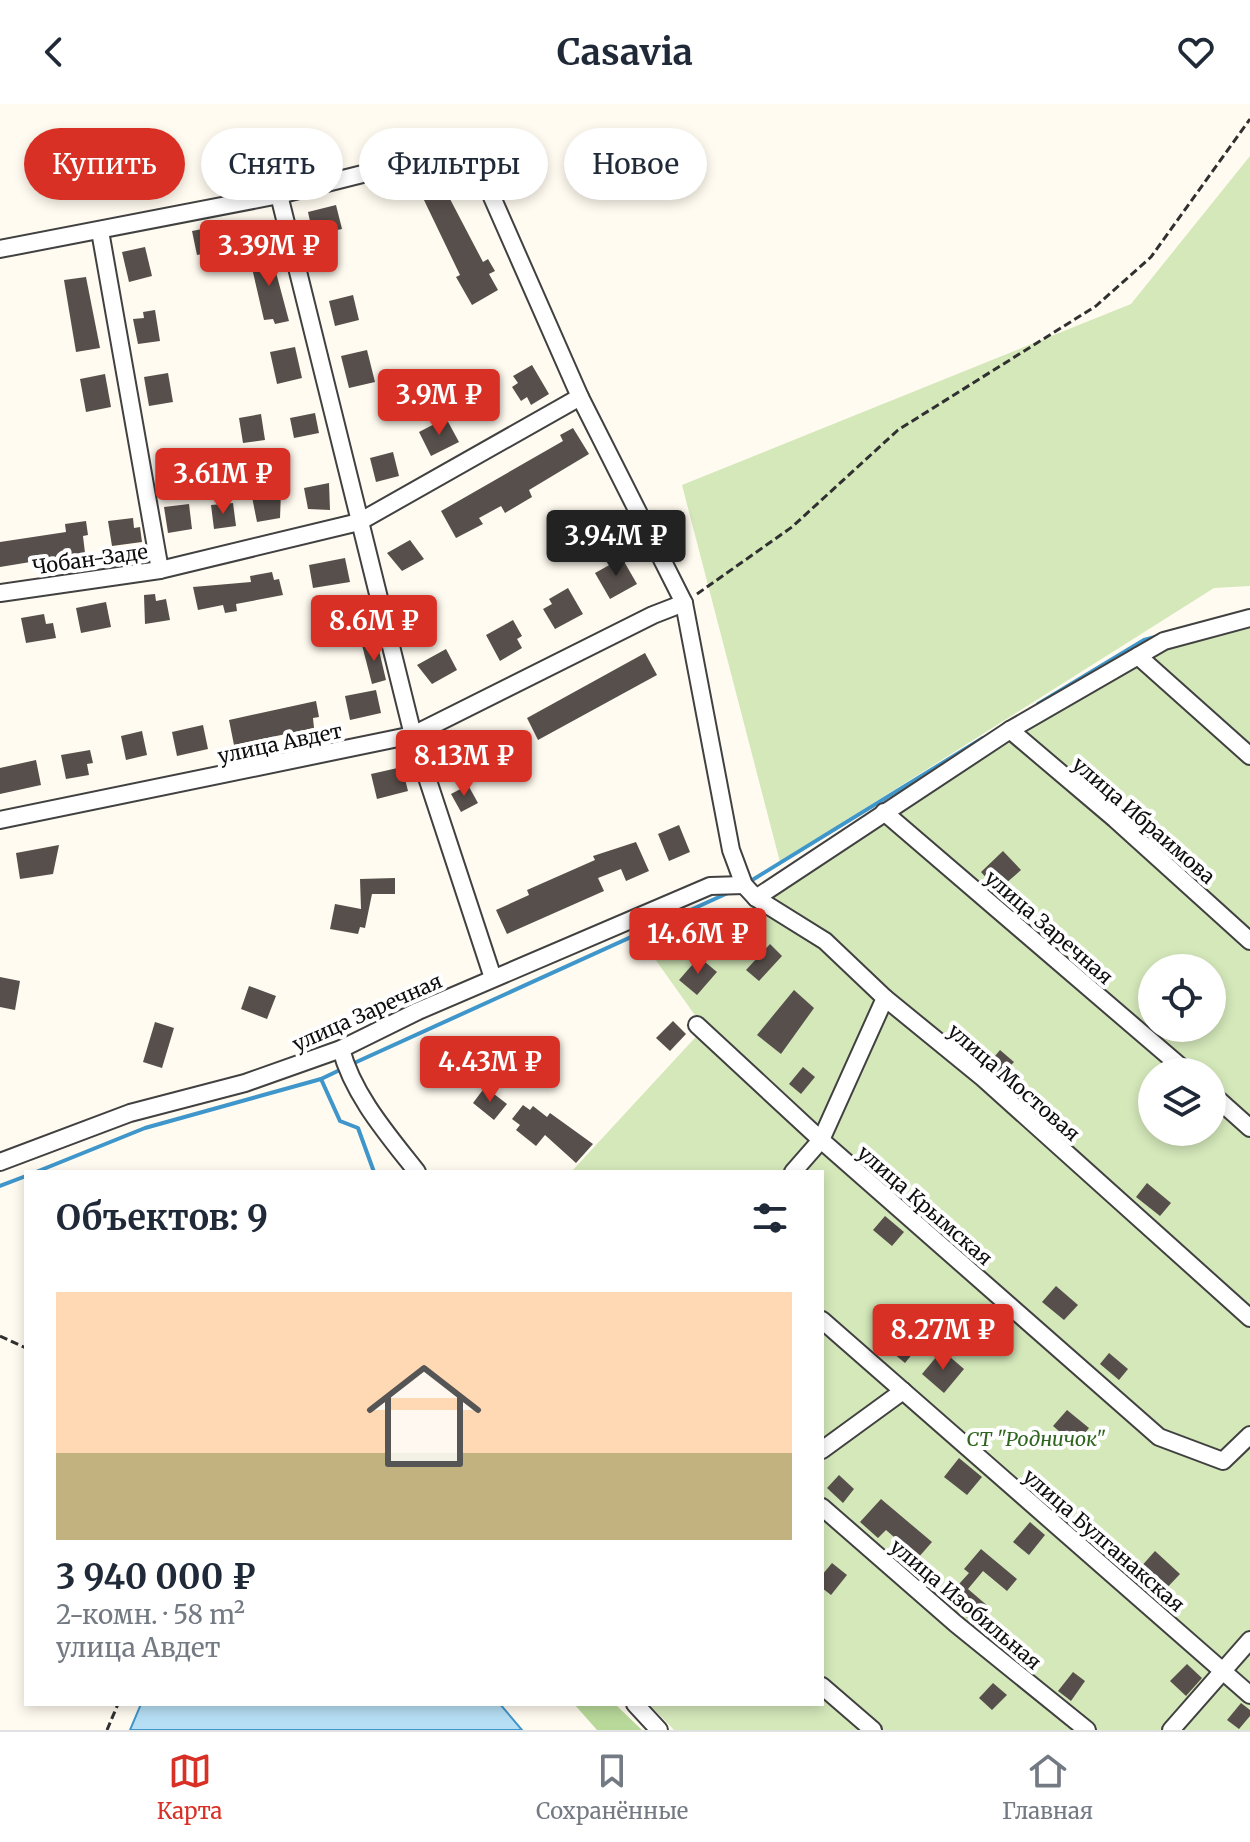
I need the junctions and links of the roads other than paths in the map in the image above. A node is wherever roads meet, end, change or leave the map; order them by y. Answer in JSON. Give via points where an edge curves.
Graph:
{"nodes":[{"id":1,"x":343,"y":179,"type":"edge"},
{"id":2,"x":254,"y":200,"type":"edge"},
{"id":3,"x":280,"y":200,"type":"edge"},
{"id":4,"x":100,"y":231,"type":"junction"},
{"id":5,"x":0,"y":249,"type":"edge"},
{"id":6,"x":580,"y":397,"type":"junction"},
{"id":7,"x":359,"y":522,"type":"junction"},
{"id":8,"x":160,"y":570,"type":"junction"},
{"id":9,"x":0,"y":593,"type":"edge"},
{"id":10,"x":684,"y":603,"type":"junction"},
{"id":11,"x":1250,"y":618,"type":"edge"},
{"id":12,"x":1138,"y":656,"type":"junction"},
{"id":13,"x":1010,"y":730,"type":"junction"},
{"id":14,"x":413,"y":735,"type":"junction"},
{"id":15,"x":1250,"y":756,"type":"edge"},
{"id":16,"x":884,"y":812,"type":"junction"},
{"id":17,"x":0,"y":820,"type":"edge"},
{"id":18,"x":744,"y":885,"type":"junction"},
{"id":19,"x":756,"y":898,"type":"junction"},
{"id":20,"x":1250,"y":941,"type":"edge"},
{"id":21,"x":493,"y":978,"type":"junction"},
{"id":22,"x":885,"y":998,"type":"junction"},
{"id":23,"x":697,"y":1025,"type":"dead end"},
{"id":24,"x":341,"y":1049,"type":"junction"},
{"id":25,"x":1171,"y":1058,"type":"edge"},
{"id":26,"x":1226,"y":1107,"type":"edge"},
{"id":27,"x":1250,"y":1128,"type":"edge"},
{"id":28,"x":821,"y":1140,"type":"junction"},
{"id":29,"x":0,"y":1162,"type":"edge"},
{"id":30,"x":415,"y":1170,"type":"edge"},
{"id":31,"x":795,"y":1170,"type":"edge"},
{"id":32,"x":1250,"y":1318,"type":"edge"},
{"id":33,"x":824,"y":1322,"type":"edge"},
{"id":34,"x":903,"y":1391,"type":"junction"},
{"id":35,"x":1250,"y":1435,"type":"edge"},
{"id":36,"x":824,"y":1449,"type":"edge"},
{"id":37,"x":824,"y":1509,"type":"edge"},
{"id":38,"x":1250,"y":1640,"type":"edge"},
{"id":39,"x":1222,"y":1671,"type":"junction"},
{"id":40,"x":824,"y":1688,"type":"edge"},
{"id":41,"x":1250,"y":1695,"type":"edge"},
{"id":42,"x":637,"y":1706,"type":"edge"},
{"id":43,"x":659,"y":1730,"type":"edge"},
{"id":44,"x":873,"y":1730,"type":"edge"},
{"id":45,"x":1087,"y":1730,"type":"edge"},
{"id":46,"x":1171,"y":1730,"type":"edge"}],
"edges":[{"from":1,"to":6,"type":"street","via":[[470,147]]},
{"from":2,"to":4,"type":"street"},
{"from":3,"to":7,"type":"street"},
{"from":4,"to":5,"type":"street"},
{"from":4,"to":8,"type":"street"},
{"from":6,"to":7,"type":"street","name":"Чобан-Заде"},
{"from":6,"to":10,"type":"street"},
{"from":7,"to":8,"type":"street","name":"Чобан-Заде"},
{"from":7,"to":14,"type":"street"},
{"from":8,"to":9,"type":"street","name":"Чобан-Заде"},
{"from":10,"to":14,"type":"street","name":"улица Авдет"},
{"from":10,"to":18,"type":"street","via":[[731,850]]},
{"from":11,"to":12,"type":"street","via":[[1164,641]]},
{"from":12,"to":13,"type":"street"},
{"from":12,"to":15,"type":"street"},
{"from":13,"to":16,"type":"street"},
{"from":13,"to":20,"type":"street","name":"улица Ибраимова"},
{"from":14,"to":17,"type":"street","name":"улица Авдет"},
{"from":14,"to":21,"type":"street"},
{"from":16,"to":19,"type":"street"},
{"from":16,"to":25,"type":"street","name":"улица Заречная"},
{"from":18,"to":19,"type":"street","name":"улица Мостовая"},
{"from":18,"to":21,"type":"street","name":"улица Заречная","via":[[710,886]]},
{"from":19,"to":22,"type":"street","name":"улица Мостовая","via":[[825,941]]},
{"from":21,"to":24,"type":"street","name":"улица Заречная"},
{"from":22,"to":28,"type":"street"},
{"from":22,"to":32,"type":"street","name":"улица Мостовая","via":[[983,1078]]},
{"from":23,"to":28,"type":"street","name":"улица Крымская"},
{"from":24,"to":29,"type":"street","name":"улица Заречная","via":[[245,1083],[130,1113]]},
{"from":24,"to":30,"type":"street","via":[[345,1067]]},
{"from":26,"to":27,"type":"street"},
{"from":28,"to":31,"type":"street"},
{"from":28,"to":35,"type":"street","name":"улица Крымская","via":[[1159,1437],[1223,1461]]},
{"from":33,"to":34,"type":"street","name":"улица Булганакская"},
{"from":34,"to":36,"type":"street"},
{"from":34,"to":39,"type":"street","name":"улица Булганакская"},
{"from":37,"to":45,"type":"street","name":"улица Изобильная"},
{"from":38,"to":39,"type":"street"},
{"from":39,"to":41,"type":"street","name":"улица Булганакская"},
{"from":39,"to":46,"type":"street"},
{"from":40,"to":44,"type":"street"},
{"from":42,"to":43,"type":"street"}]}
